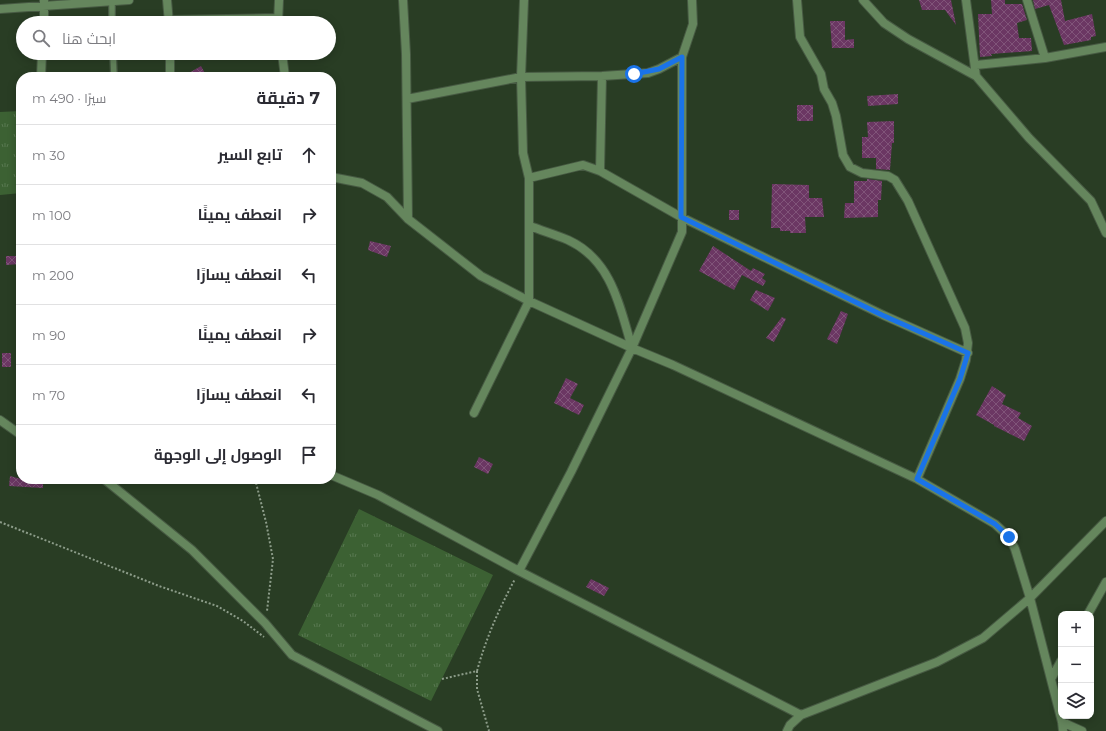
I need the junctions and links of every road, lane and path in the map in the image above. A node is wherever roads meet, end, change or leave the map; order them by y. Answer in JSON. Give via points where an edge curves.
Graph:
{"nodes":[{"id":1,"x":129,"y":0,"type":"edge"},
{"id":2,"x":167,"y":0,"type":"edge"},
{"id":3,"x":279,"y":0,"type":"edge"},
{"id":4,"x":403,"y":0,"type":"edge"},
{"id":5,"x":524,"y":0,"type":"edge"},
{"id":6,"x":692,"y":0,"type":"edge"},
{"id":7,"x":797,"y":0,"type":"edge"},
{"id":8,"x":863,"y":0,"type":"edge"},
{"id":9,"x":966,"y":0,"type":"edge"},
{"id":10,"x":1027,"y":0,"type":"edge"},
{"id":11,"x":112,"y":1,"type":"edge"},
{"id":12,"x":44,"y":3,"type":"edge"},
{"id":13,"x":0,"y":9,"type":"edge"},
{"id":14,"x":44,"y":16,"type":"edge"},
{"id":15,"x":112,"y":16,"type":"edge"},
{"id":16,"x":169,"y":16,"type":"edge"},
{"id":17,"x":278,"y":16,"type":"edge"},
{"id":18,"x":1106,"y":47,"type":"edge"},
{"id":19,"x":682,"y":57,"type":"junction"},
{"id":20,"x":1045,"y":58,"type":"junction"},
{"id":21,"x":42,"y":60,"type":"edge"},
{"id":22,"x":113,"y":60,"type":"edge"},
{"id":23,"x":170,"y":60,"type":"edge"},
{"id":24,"x":283,"y":60,"type":"edge"},
{"id":25,"x":976,"y":64,"type":"junction"},
{"id":26,"x":42,"y":72,"type":"edge"},
{"id":27,"x":114,"y":72,"type":"edge"},
{"id":28,"x":170,"y":72,"type":"edge"},
{"id":29,"x":284,"y":72,"type":"edge"},
{"id":30,"x":602,"y":76,"type":"junction"},
{"id":31,"x":976,"y":76,"type":"junction"},
{"id":32,"x":521,"y":77,"type":"junction"},
{"id":33,"x":407,"y":99,"type":"junction"},
{"id":34,"x":600,"y":171,"type":"junction"},
{"id":35,"x":336,"y":178,"type":"edge"},
{"id":36,"x":529,"y":178,"type":"junction"},
{"id":37,"x":681,"y":217,"type":"junction"},
{"id":38,"x":408,"y":219,"type":"junction"},
{"id":39,"x":530,"y":226,"type":"junction"},
{"id":40,"x":1106,"y":228,"type":"edge"},
{"id":41,"x":1106,"y":233,"type":"edge"},
{"id":42,"x":529,"y":301,"type":"junction"},
{"id":43,"x":632,"y":348,"type":"junction"},
{"id":44,"x":968,"y":353,"type":"junction"},
{"id":45,"x":474,"y":413,"type":"dead end"},
{"id":46,"x":0,"y":420,"type":"edge"},
{"id":47,"x":16,"y":431,"type":"edge"},
{"id":48,"x":336,"y":477,"type":"edge"},
{"id":49,"x":917,"y":479,"type":"junction"},
{"id":50,"x":110,"y":484,"type":"edge"},
{"id":51,"x":256,"y":484,"type":"edge"},
{"id":52,"x":1106,"y":521,"type":"edge"},
{"id":53,"x":0,"y":522,"type":"edge"},
{"id":54,"x":519,"y":570,"type":"junction"},
{"id":55,"x":1106,"y":582,"type":"edge"},
{"id":56,"x":1030,"y":598,"type":"junction"},
{"id":57,"x":1090,"y":611,"type":"edge"},
{"id":58,"x":265,"y":623,"type":"junction"},
{"id":59,"x":266,"y":639,"type":"dead end"},
{"id":60,"x":1058,"y":666,"type":"edge"},
{"id":61,"x":477,"y":670,"type":"junction"},
{"id":62,"x":442,"y":679,"type":"dead end"},
{"id":63,"x":1051,"y":679,"type":"junction"},
{"id":64,"x":801,"y":715,"type":"junction"},
{"id":65,"x":1062,"y":722,"type":"junction"},
{"id":66,"x":438,"y":731,"type":"edge"},
{"id":67,"x":489,"y":731,"type":"edge"},
{"id":68,"x":787,"y":731,"type":"edge"},
{"id":69,"x":1063,"y":731,"type":"edge"},
{"id":70,"x":1082,"y":731,"type":"edge"}],
"edges":[{"from":1,"to":11,"type":"street"},
{"from":2,"to":16,"type":"street"},
{"from":3,"to":17,"type":"street"},
{"from":4,"to":33,"type":"street"},
{"from":5,"to":32,"type":"street"},
{"from":6,"to":19,"type":"street","via":[[693,24]]},
{"from":7,"to":44,"type":"street","via":[[800,37],[821,74],[824,89],[832,102],[843,155],[850,167],[867,174],[888,176],[900,187],[965,328]]},
{"from":8,"to":31,"type":"street","via":[[884,23]]},
{"from":9,"to":25,"type":"street"},
{"from":10,"to":20,"type":"street"},
{"from":11,"to":12,"type":"street"},
{"from":11,"to":15,"type":"lane"},
{"from":12,"to":13,"type":"street"},
{"from":12,"to":14,"type":"street"},
{"from":18,"to":20,"type":"street"},
{"from":19,"to":30,"type":"street","via":[[648,73]]},
{"from":19,"to":37,"type":"street"},
{"from":20,"to":25,"type":"street"},
{"from":21,"to":26,"type":"street"},
{"from":22,"to":27,"type":"lane"},
{"from":23,"to":28,"type":"street"},
{"from":24,"to":29,"type":"street"},
{"from":25,"to":31,"type":"street"},
{"from":30,"to":32,"type":"street"},
{"from":30,"to":34,"type":"street"},
{"from":31,"to":41,"type":"street","via":[[1029,138],[1091,201]]},
{"from":32,"to":33,"type":"street"},
{"from":32,"to":36,"type":"street","via":[[523,153]]},
{"from":33,"to":38,"type":"street"},
{"from":34,"to":36,"type":"street","via":[[583,165]]},
{"from":34,"to":37,"type":"street"},
{"from":35,"to":38,"type":"street","via":[[362,183],[378,191]]},
{"from":36,"to":39,"type":"street"},
{"from":37,"to":43,"type":"street","via":[[682,232]]},
{"from":37,"to":44,"type":"street","via":[[882,315]]},
{"from":38,"to":42,"type":"street","via":[[481,276]]},
{"from":39,"to":42,"type":"street"},
{"from":39,"to":43,"type":"street","via":[[569,241],[594,258],[614,288]]},
{"from":40,"to":41,"type":"street"},
{"from":42,"to":43,"type":"street"},
{"from":42,"to":45,"type":"street"},
{"from":43,"to":49,"type":"street"},
{"from":43,"to":54,"type":"street"},
{"from":44,"to":49,"type":"street","via":[[960,379]]},
{"from":46,"to":47,"type":"street"},
{"from":48,"to":54,"type":"street","via":[[378,495]]},
{"from":49,"to":56,"type":"street","via":[[995,524],[1009,537]]},
{"from":50,"to":58,"type":"street","via":[[192,550]]},
{"from":51,"to":58,"type":"path","via":[[273,559]]},
{"from":52,"to":56,"type":"street"},
{"from":53,"to":59,"type":"path","via":[[217,606],[243,621]]},
{"from":54,"to":61,"type":"path","via":[[496,615]]},
{"from":54,"to":64,"type":"street"},
{"from":55,"to":57,"type":"street"},
{"from":56,"to":63,"type":"street"},
{"from":56,"to":64,"type":"street","via":[[983,638],[937,662]]},
{"from":58,"to":66,"type":"street","via":[[292,655]]},
{"from":60,"to":63,"type":"street"},
{"from":61,"to":62,"type":"path"},
{"from":61,"to":67,"type":"path","via":[[477,689]]},
{"from":63,"to":65,"type":"street"},
{"from":64,"to":68,"type":"street"},
{"from":65,"to":69,"type":"street"},
{"from":65,"to":70,"type":"street"}]}
